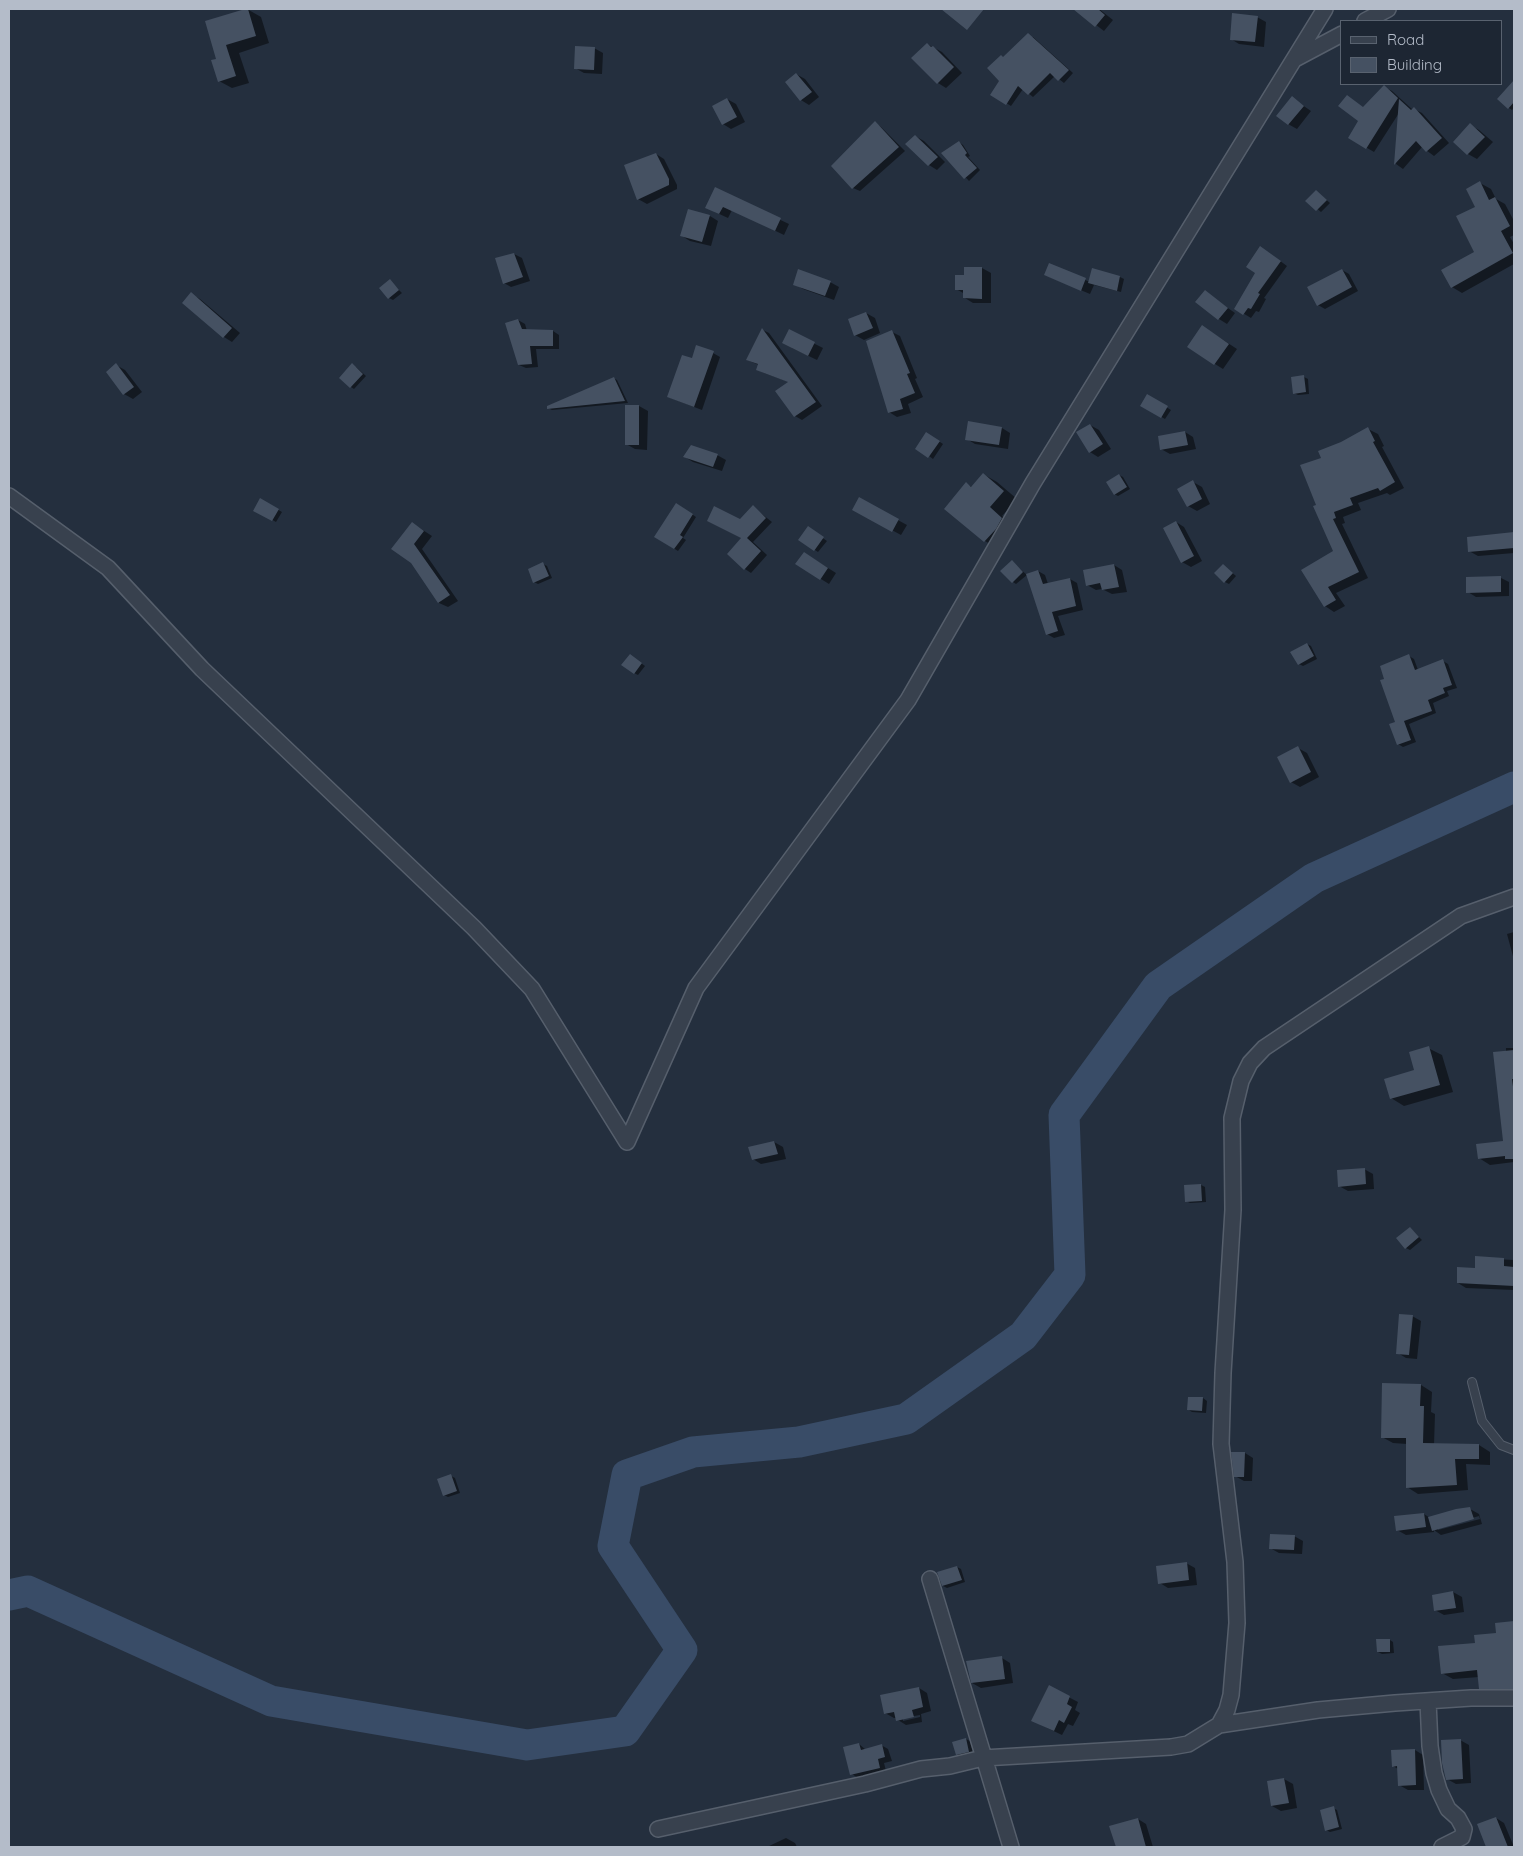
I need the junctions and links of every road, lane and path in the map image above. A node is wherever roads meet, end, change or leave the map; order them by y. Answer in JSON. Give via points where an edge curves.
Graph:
{"nodes":[{"id":1,"x":1325,"y":9,"type":"edge"},
{"id":2,"x":1388,"y":9,"type":"edge"},
{"id":3,"x":1367,"y":20,"type":"edge"},
{"id":4,"x":1340,"y":35,"type":"edge"},
{"id":5,"x":1293,"y":60,"type":"junction"},
{"id":6,"x":9,"y":496,"type":"edge"},
{"id":7,"x":1514,"y":897,"type":"edge"},
{"id":8,"x":1472,"y":1382,"type":"dead end"},
{"id":9,"x":1514,"y":1450,"type":"edge"},
{"id":10,"x":930,"y":1579,"type":"dead end"},
{"id":11,"x":1514,"y":1698,"type":"edge"},
{"id":12,"x":1428,"y":1701,"type":"junction"},
{"id":13,"x":1219,"y":1725,"type":"junction"},
{"id":14,"x":983,"y":1758,"type":"junction"},
{"id":15,"x":658,"y":1829,"type":"dead end"},
{"id":16,"x":1011,"y":1847,"type":"edge"},
{"id":17,"x":1442,"y":1847,"type":"edge"}],
"edges":[{"from":1,"to":5,"type":"street"},
{"from":2,"to":3,"type":"street"},
{"from":4,"to":5,"type":"street"},
{"from":5,"to":6,"type":"street","via":[[1033,483],[908,700],[696,988],[627,1142],[532,989],[474,928],[202,670],[108,568]]},
{"from":7,"to":13,"type":"street","via":[[1461,916],[1264,1048],[1250,1063],[1241,1081],[1232,1118],[1233,1210],[1221,1444],[1235,1562],[1237,1623],[1231,1695]]},
{"from":8,"to":9,"type":"lane","via":[[1482,1421],[1501,1445]]},
{"from":10,"to":14,"type":"street"},
{"from":11,"to":12,"type":"street"},
{"from":12,"to":13,"type":"street","via":[[1318,1710]]},
{"from":12,"to":17,"type":"street","via":[[1434,1773],[1448,1809],[1464,1829],[1462,1837]]},
{"from":13,"to":14,"type":"street","via":[[1188,1744],[1171,1748]]},
{"from":14,"to":15,"type":"street"},
{"from":14,"to":16,"type":"street"}]}
